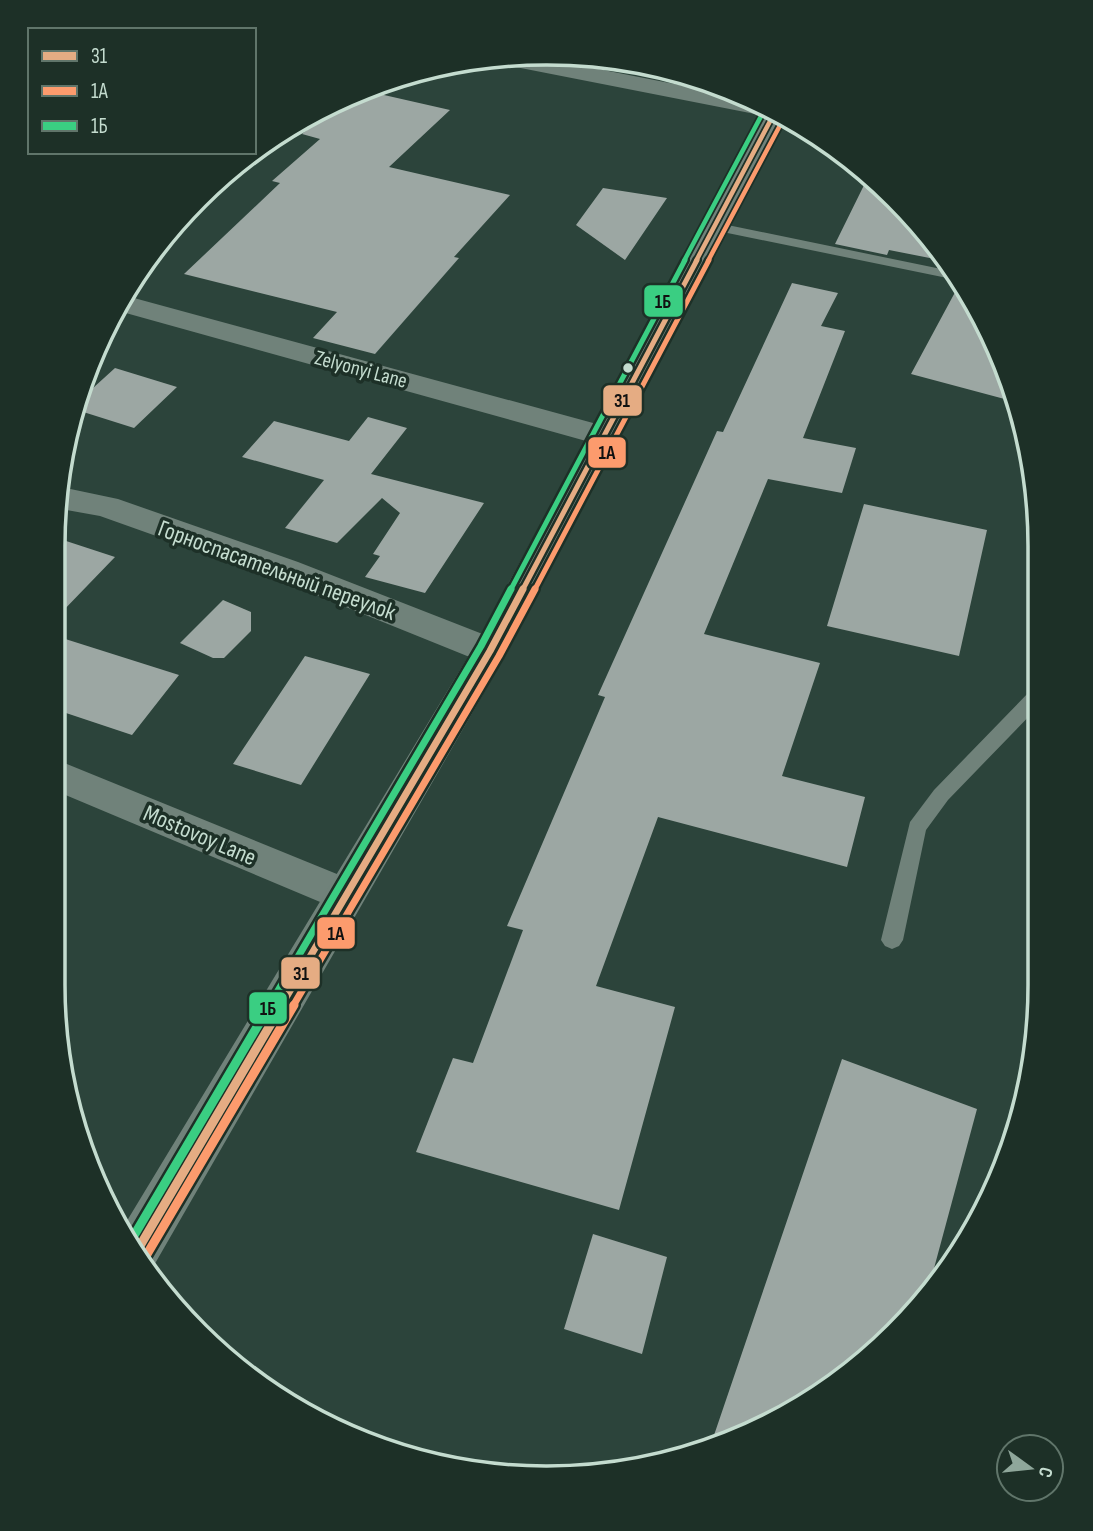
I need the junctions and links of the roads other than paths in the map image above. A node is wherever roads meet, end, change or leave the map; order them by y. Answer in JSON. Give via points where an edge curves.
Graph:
{"nodes":[{"id":1,"x":542,"y":65,"type":"edge"},
{"id":2,"x":736,"y":103,"type":"edge"},
{"id":3,"x":770,"y":120,"type":"edge"},
{"id":4,"x":713,"y":226,"type":"junction"},
{"id":5,"x":943,"y":274,"type":"edge"},
{"id":6,"x":130,"y":305,"type":"edge"},
{"id":7,"x":604,"y":436,"type":"junction"},
{"id":8,"x":68,"y":499,"type":"edge"},
{"id":9,"x":490,"y":651,"type":"junction"},
{"id":10,"x":1028,"y":705,"type":"edge"},
{"id":11,"x":65,"y":779,"type":"edge"},
{"id":12,"x":344,"y":895,"type":"junction"},
{"id":13,"x":891,"y":940,"type":"dead end"},
{"id":14,"x":141,"y":1244,"type":"edge"}],
"edges":[{"from":1,"to":2,"type":"street"},
{"from":3,"to":4,"type":"street"},
{"from":4,"to":5,"type":"lane"},
{"from":4,"to":7,"type":"street"},
{"from":6,"to":7,"type":"street","name":"Zelyonyi Lane"},
{"from":7,"to":9,"type":"street"},
{"from":8,"to":9,"type":"street","name":"Горноспасательный переулок","via":[[106,507],[286,570]]},
{"from":9,"to":12,"type":"street"},
{"from":10,"to":13,"type":"lane","via":[[941,795],[916,828]]},
{"from":11,"to":12,"type":"street","name":"Mostovoy Lane"},
{"from":12,"to":14,"type":"street"}]}
